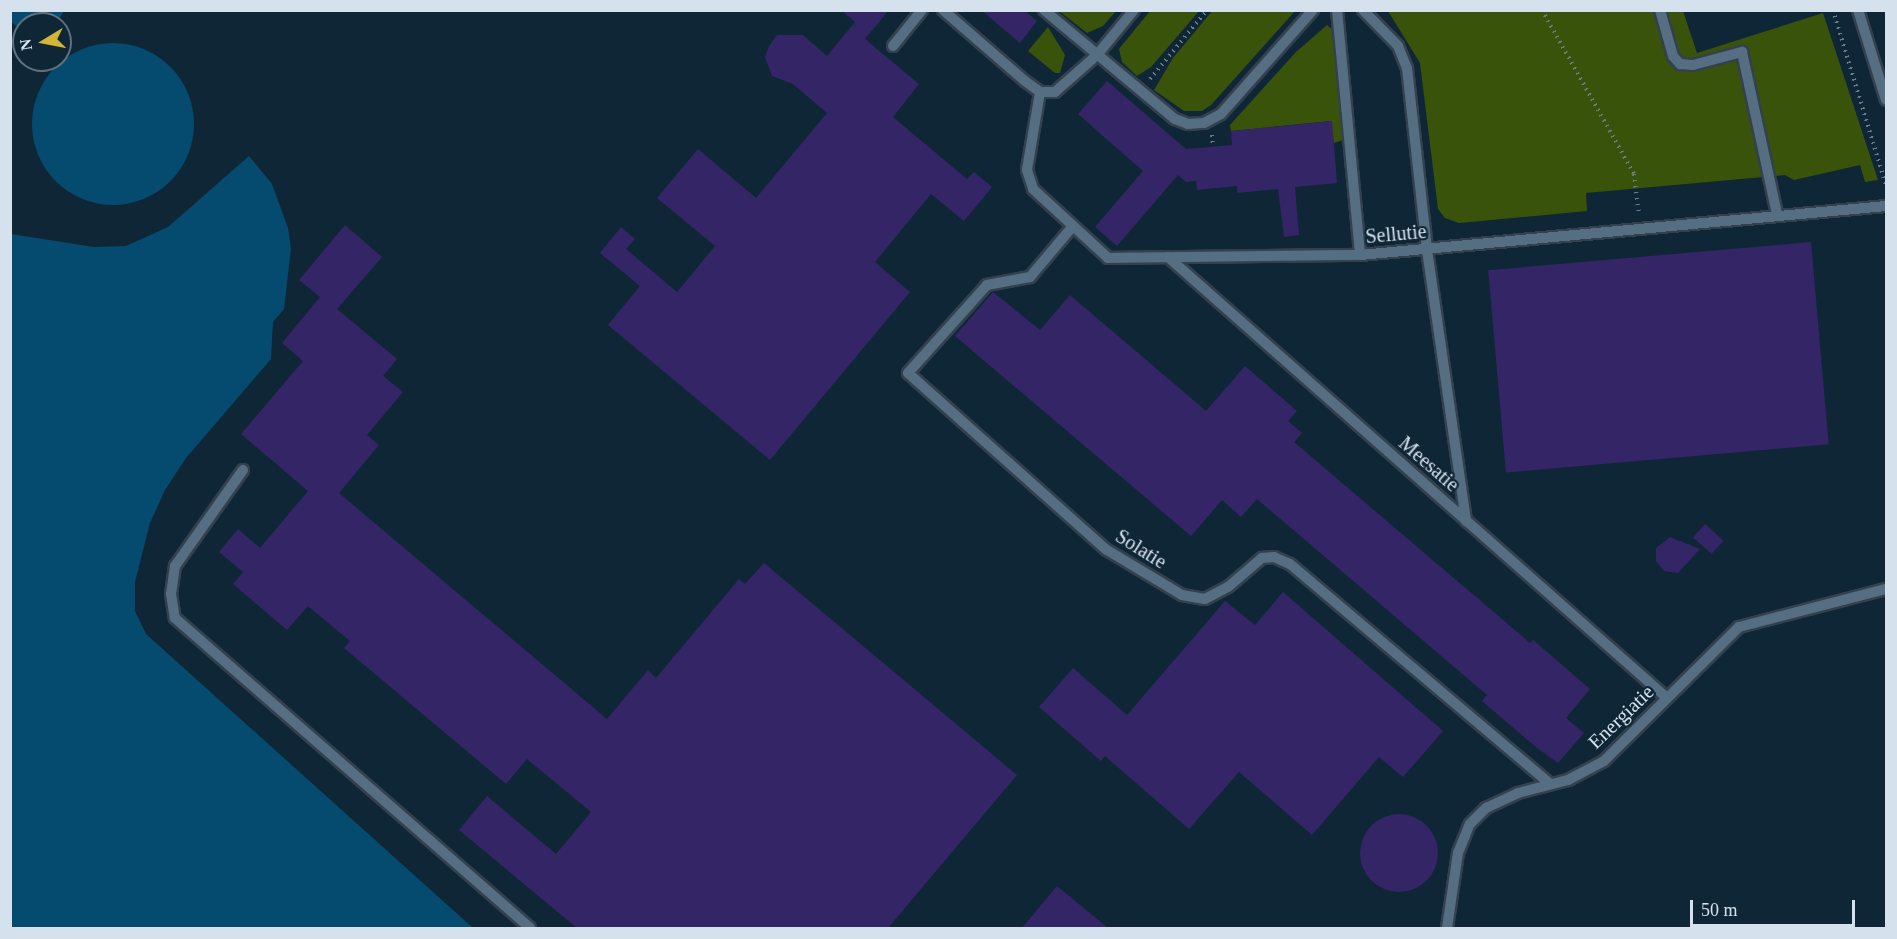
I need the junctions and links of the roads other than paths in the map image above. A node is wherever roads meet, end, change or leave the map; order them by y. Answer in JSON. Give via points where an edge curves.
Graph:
{"nodes":[{"id":1,"x":922,"y":10,"type":"edge"},
{"id":2,"x":943,"y":10,"type":"edge"},
{"id":3,"x":1044,"y":10,"type":"edge"},
{"id":4,"x":1134,"y":10,"type":"edge"},
{"id":5,"x":1313,"y":10,"type":"edge"},
{"id":6,"x":1337,"y":10,"type":"edge"},
{"id":7,"x":1363,"y":10,"type":"edge"},
{"id":8,"x":1660,"y":10,"type":"edge"},
{"id":9,"x":1858,"y":10,"type":"edge"},
{"id":10,"x":893,"y":46,"type":"dead end"},
{"id":11,"x":1097,"y":55,"type":"junction"},
{"id":12,"x":1040,"y":92,"type":"junction"},
{"id":13,"x":1887,"y":100,"type":"edge"},
{"id":14,"x":1887,"y":206,"type":"edge"},
{"id":15,"x":1777,"y":214,"type":"junction"},
{"id":16,"x":1073,"y":226,"type":"junction"},
{"id":17,"x":1427,"y":249,"type":"junction"},
{"id":18,"x":1360,"y":255,"type":"junction"},
{"id":19,"x":1168,"y":257,"type":"junction"},
{"id":20,"x":243,"y":470,"type":"dead end"},
{"id":21,"x":1466,"y":521,"type":"junction"},
{"id":22,"x":1887,"y":589,"type":"edge"},
{"id":23,"x":1667,"y":698,"type":"junction"},
{"id":24,"x":1550,"y":784,"type":"junction"},
{"id":25,"x":530,"y":928,"type":"edge"},
{"id":26,"x":1447,"y":928,"type":"edge"}],
"edges":[{"from":1,"to":10,"type":"lane"},
{"from":2,"to":12,"type":"lane"},
{"from":3,"to":11,"type":"lane"},
{"from":4,"to":11,"type":"lane"},
{"from":5,"to":11,"type":"lane","via":[[1221,114],[1204,123],[1188,124],[1175,119]]},
{"from":6,"to":18,"type":"lane"},
{"from":7,"to":17,"type":"lane","via":[[1398,46],[1407,68]]},
{"from":8,"to":15,"type":"lane","via":[[1673,57],[1680,64],[1693,65],[1742,52]]},
{"from":9,"to":13,"type":"lane"},
{"from":11,"to":12,"type":"lane","via":[[1069,84],[1055,92]]},
{"from":12,"to":16,"type":"lane","name":"Sellutie","via":[[1027,170],[1033,189]]},
{"from":14,"to":15,"type":"lane","name":"Sellutie"},
{"from":15,"to":17,"type":"lane","name":"Sellutie"},
{"from":16,"to":19,"type":"lane","name":"Sellutie","via":[[1108,258]]},
{"from":16,"to":24,"type":"lane","name":"Solatie","via":[[1030,277],[987,285],[908,373],[1107,550],[1182,595],[1205,599],[1228,587],[1262,558],[1274,557],[1290,564]]},
{"from":17,"to":18,"type":"lane","name":"Sellutie"},
{"from":17,"to":21,"type":"lane"},
{"from":18,"to":19,"type":"lane","name":"Sellutie"},
{"from":19,"to":21,"type":"lane","name":"Meesatie"},
{"from":20,"to":25,"type":"lane","via":[[175,566],[171,594],[175,618]]},
{"from":21,"to":23,"type":"lane","name":"Meesatie"},
{"from":22,"to":23,"type":"lane","name":"Energiatie","via":[[1739,627]]},
{"from":23,"to":24,"type":"lane","name":"Energiatie","via":[[1604,761],[1568,780]]},
{"from":24,"to":26,"type":"lane","name":"Energiatie","via":[[1500,799],[1470,824],[1458,853]]}]}
